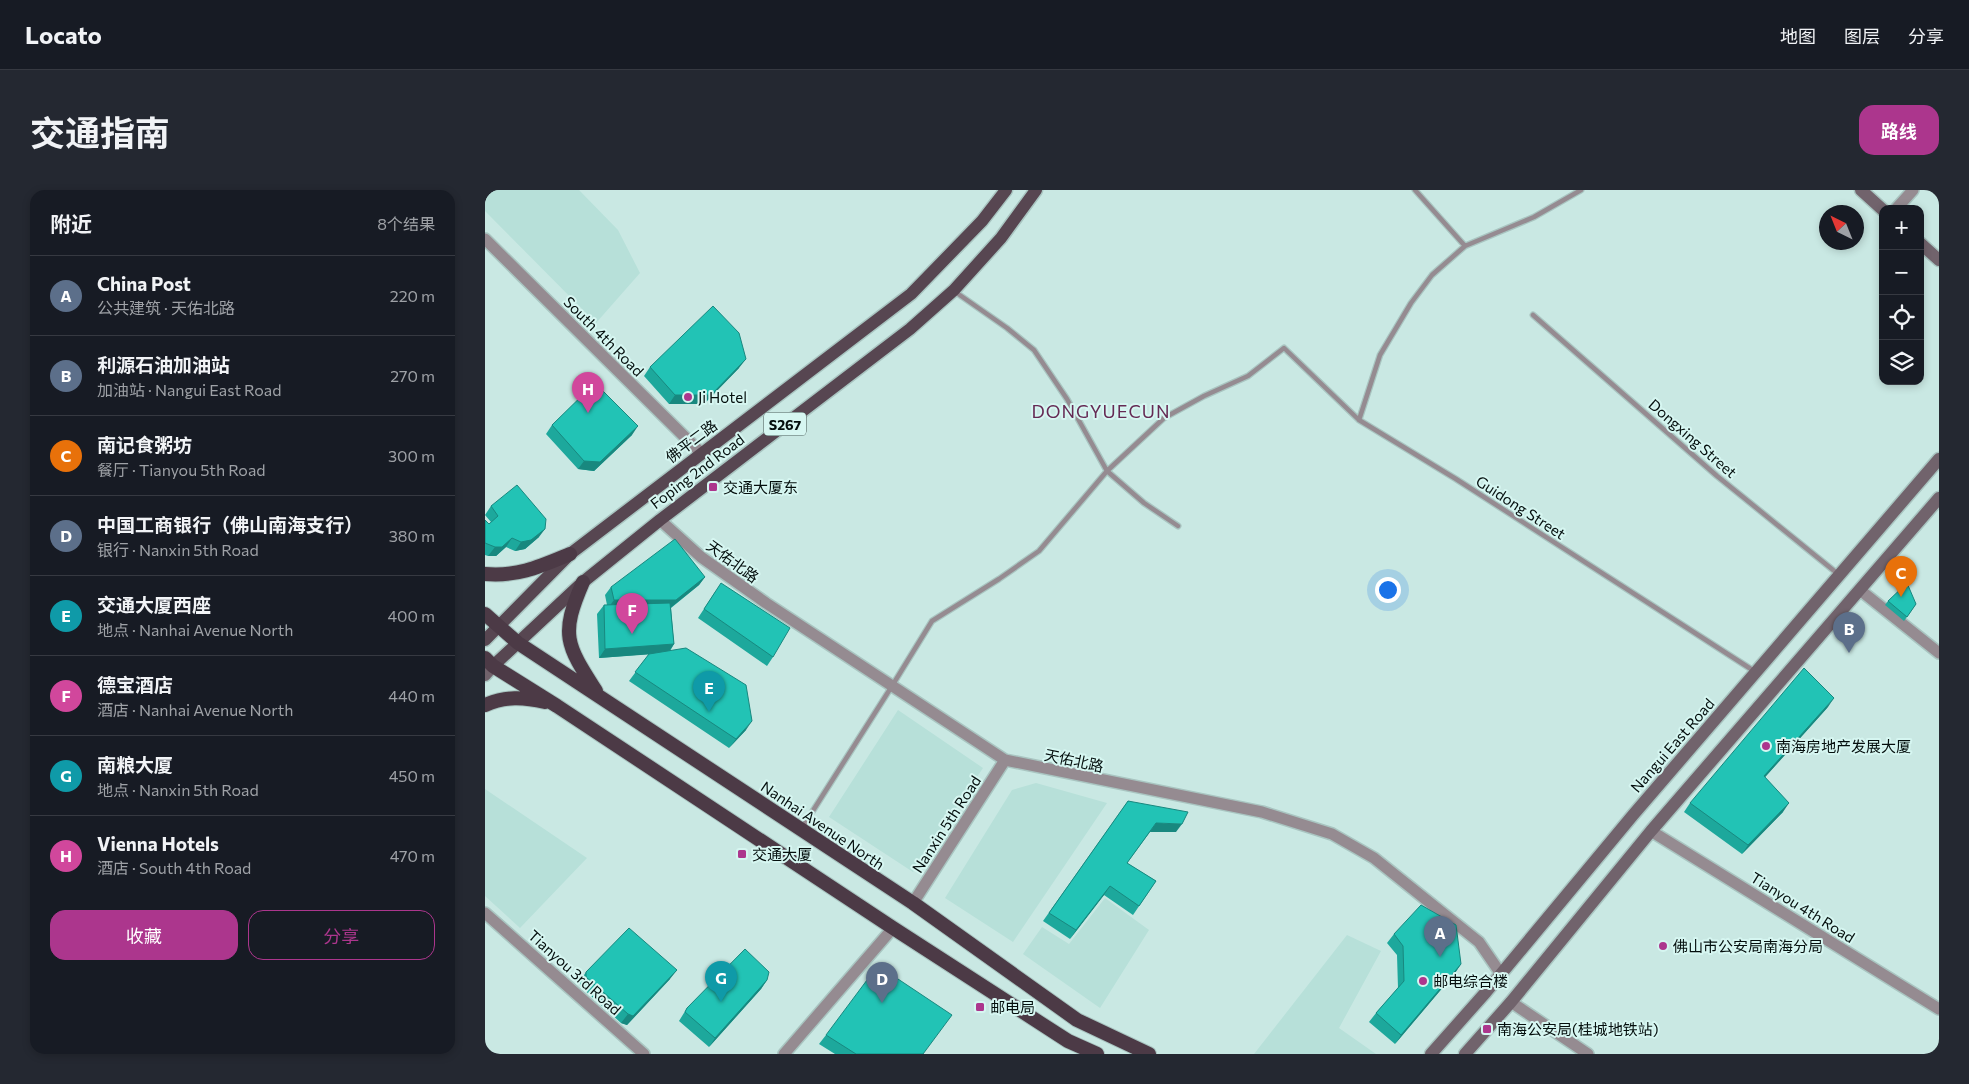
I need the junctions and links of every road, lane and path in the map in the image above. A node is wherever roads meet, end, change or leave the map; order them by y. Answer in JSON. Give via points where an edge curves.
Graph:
{"nodes":[{"id":1,"x":1006,"y":190,"type":"edge"},
{"id":2,"x":1036,"y":190,"type":"edge"},
{"id":3,"x":1415,"y":190,"type":"edge"},
{"id":4,"x":1581,"y":190,"type":"edge"},
{"id":5,"x":1861,"y":190,"type":"edge"},
{"id":6,"x":1913,"y":190,"type":"edge"},
{"id":7,"x":1900,"y":205,"type":"edge"},
{"id":8,"x":1879,"y":206,"type":"edge"},
{"id":9,"x":485,"y":239,"type":"edge"},
{"id":10,"x":1465,"y":246,"type":"junction"},
{"id":11,"x":1924,"y":247,"type":"edge"},
{"id":12,"x":1939,"y":260,"type":"edge"},
{"id":13,"x":954,"y":290,"type":"junction"},
{"id":14,"x":1533,"y":315,"type":"dead end"},
{"id":15,"x":1359,"y":420,"type":"junction"},
{"id":16,"x":702,"y":454,"type":"junction"},
{"id":17,"x":1939,"y":459,"type":"edge"},
{"id":18,"x":1107,"y":471,"type":"junction"},
{"id":19,"x":1939,"y":498,"type":"edge"},
{"id":20,"x":659,"y":520,"type":"junction"},
{"id":21,"x":1178,"y":526,"type":"dead end"},
{"id":22,"x":570,"y":554,"type":"junction"},
{"id":23,"x":485,"y":574,"type":"edge"},
{"id":24,"x":1839,"y":575,"type":"junction"},
{"id":25,"x":583,"y":582,"type":"junction"},
{"id":26,"x":1860,"y":590,"type":"junction"},
{"id":27,"x":485,"y":614,"type":"edge"},
{"id":28,"x":498,"y":626,"type":"junction"},
{"id":29,"x":485,"y":640,"type":"edge"},
{"id":30,"x":518,"y":643,"type":"junction"},
{"id":31,"x":1939,"y":653,"type":"edge"},
{"id":32,"x":488,"y":666,"type":"edge"},
{"id":33,"x":1756,"y":672,"type":"junction"},
{"id":34,"x":892,"y":686,"type":"junction"},
{"id":35,"x":599,"y":696,"type":"junction"},
{"id":36,"x":485,"y":705,"type":"edge"},
{"id":37,"x":557,"y":706,"type":"junction"},
{"id":38,"x":1005,"y":760,"type":"junction"},
{"id":39,"x":801,"y":829,"type":"junction"},
{"id":40,"x":1651,"y":831,"type":"junction"},
{"id":41,"x":913,"y":903,"type":"junction"},
{"id":42,"x":485,"y":912,"type":"edge"},
{"id":43,"x":893,"y":928,"type":"junction"},
{"id":44,"x":1501,"y":974,"type":"junction"},
{"id":45,"x":1511,"y":1002,"type":"junction"},
{"id":46,"x":1939,"y":1009,"type":"edge"},
{"id":47,"x":644,"y":1054,"type":"edge"},
{"id":48,"x":784,"y":1054,"type":"edge"},
{"id":49,"x":1097,"y":1054,"type":"edge"},
{"id":50,"x":1149,"y":1054,"type":"edge"},
{"id":51,"x":1431,"y":1054,"type":"edge"},
{"id":52,"x":1465,"y":1054,"type":"edge"},
{"id":53,"x":1588,"y":1054,"type":"edge"}],
"edges":[{"from":1,"to":16,"type":"main road","name":"佛平二路","via":[[982,221],[911,294]]},
{"from":2,"to":13,"type":"main road","name":"Foping 2nd Road","number":"S267","via":[[1001,238]]},
{"from":3,"to":10,"type":"lane"},
{"from":4,"to":10,"type":"lane","via":[[1534,217]]},
{"from":5,"to":8,"type":"main road"},
{"from":6,"to":7,"type":"street"},
{"from":9,"to":16,"type":"street","name":"South 4th Road"},
{"from":10,"to":15,"type":"lane","via":[[1432,275],[1411,303],[1380,355]]},
{"from":11,"to":12,"type":"main road"},
{"from":13,"to":18,"type":"lane","via":[[1034,350],[1067,399]]},
{"from":13,"to":20,"type":"main road","name":"Foping 2nd Road","number":"S267","via":[[910,330]]},
{"from":14,"to":24,"type":"lane","name":"Dongxing Street","via":[[1717,476]]},
{"from":15,"to":18,"type":"lane","name":"Guidong Street","via":[[1284,348],[1248,376],[1164,418]]},
{"from":15,"to":33,"type":"lane","name":"Guidong Street"},
{"from":16,"to":22,"type":"main road","name":"佛平二路"},
{"from":17,"to":24,"type":"main road","name":"Nangui East Road"},
{"from":18,"to":21,"type":"lane","via":[[1144,503]]},
{"from":18,"to":34,"type":"lane","via":[[1039,551],[932,621]]},
{"from":19,"to":26,"type":"main road"},
{"from":20,"to":25,"type":"main road","name":"Foping 2nd Road","number":"S267"},
{"from":20,"to":34,"type":"street","name":"天佑北路","via":[[701,557]]},
{"from":22,"to":23,"type":"highway","via":[[525,572]]},
{"from":22,"to":28,"type":"main road","name":"佛平二路"},
{"from":24,"to":33,"type":"main road","name":"Nangui East Road"},
{"from":25,"to":30,"type":"main road","name":"Foping 2nd Road","number":"S267"},
{"from":25,"to":35,"type":"highway","via":[[572,606],[569,644]]},
{"from":26,"to":31,"type":"street"},
{"from":26,"to":40,"type":"main road"},
{"from":27,"to":28,"type":"highway","name":"Nanhai Avenue North"},
{"from":28,"to":29,"type":"main road","name":"佛平二路"},
{"from":28,"to":30,"type":"highway","name":"Nanhai Avenue North"},
{"from":30,"to":32,"type":"main road","name":"Foping 2nd Road","number":"S267"},
{"from":30,"to":35,"type":"highway","name":"Nanhai Avenue North"},
{"from":32,"to":37,"type":"highway"},
{"from":33,"to":44,"type":"main road","name":"Nangui East Road"},
{"from":34,"to":38,"type":"street","name":"天佑北路"},
{"from":34,"to":39,"type":"lane"},
{"from":35,"to":39,"type":"highway","name":"Nanhai Avenue North"},
{"from":36,"to":37,"type":"highway","via":[[499,699],[527,698]]},
{"from":37,"to":43,"type":"highway"},
{"from":38,"to":41,"type":"street","name":"Nanxin 5th Road"},
{"from":38,"to":44,"type":"street","name":"天佑北路","via":[[1262,812],[1332,834],[1374,858],[1479,942]]},
{"from":39,"to":41,"type":"highway","name":"Nanhai Avenue North"},
{"from":40,"to":45,"type":"main road"},
{"from":40,"to":46,"type":"street","name":"Tianyou 4th Road"},
{"from":41,"to":50,"type":"highway","name":"Nanhai Avenue North","via":[[1077,1020]]},
{"from":42,"to":47,"type":"street","name":"Tianyou 3rd Road"},
{"from":43,"to":48,"type":"street"},
{"from":43,"to":49,"type":"highway","via":[[1068,1040]]},
{"from":44,"to":51,"type":"main road","name":"Nangui East Road"},
{"from":45,"to":52,"type":"main road"},
{"from":45,"to":53,"type":"street"}]}
